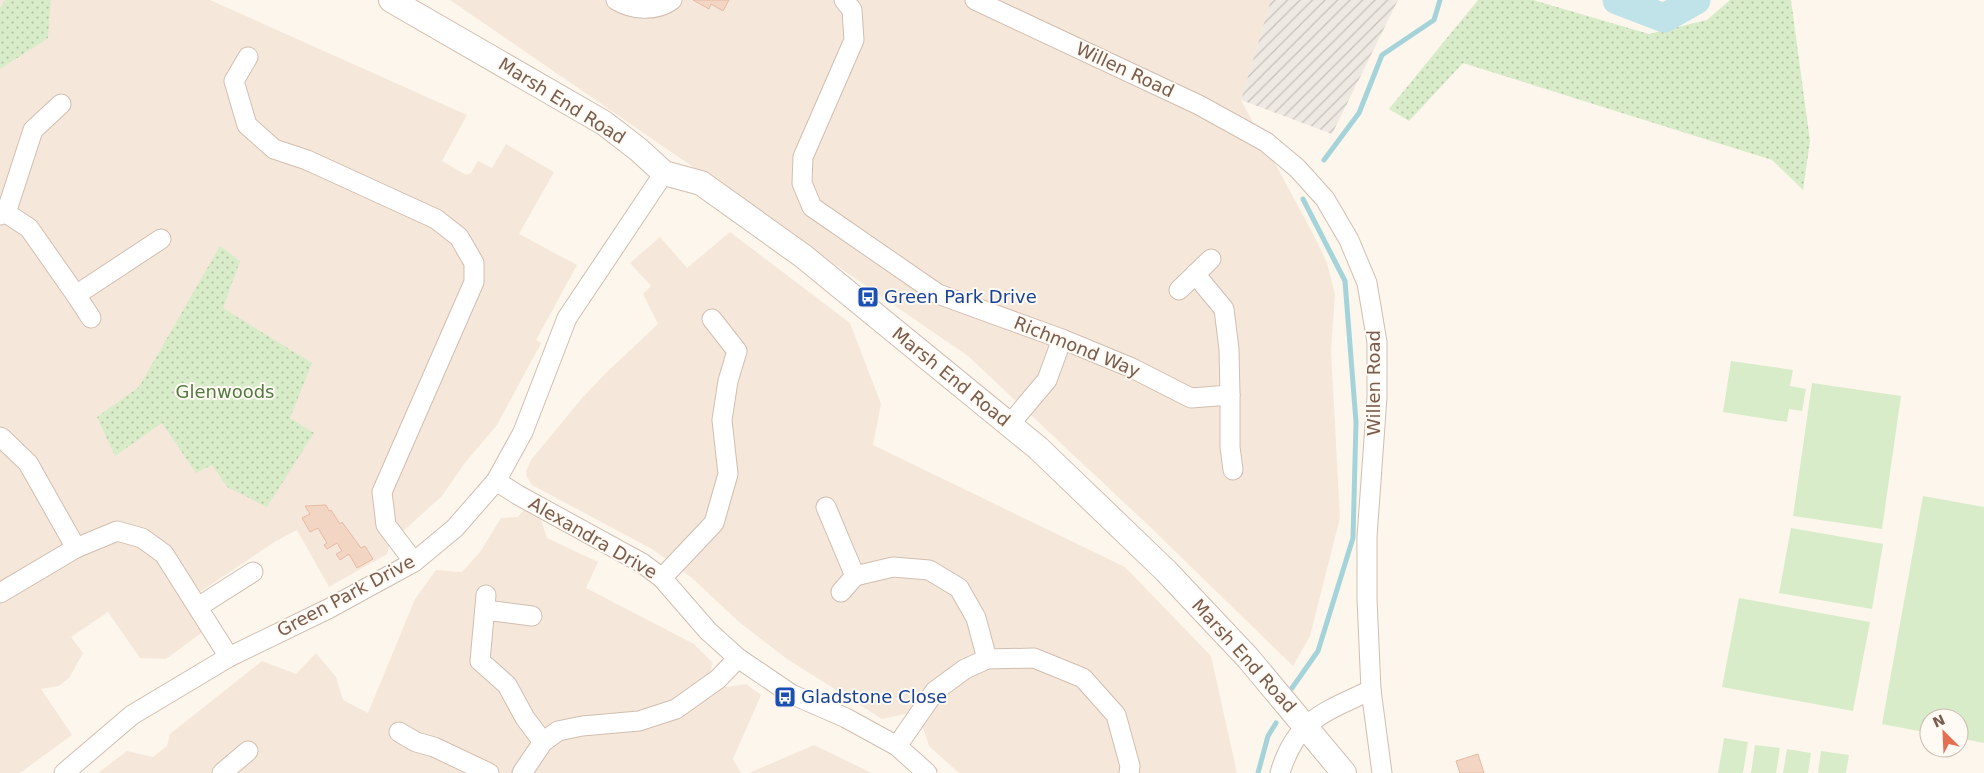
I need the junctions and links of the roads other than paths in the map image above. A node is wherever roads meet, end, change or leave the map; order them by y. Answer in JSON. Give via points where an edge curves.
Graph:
{"nodes":[{"id":1,"x":391,"y":0,"type":"edge"},
{"id":2,"x":616,"y":0,"type":"edge"},
{"id":3,"x":672,"y":0,"type":"edge"},
{"id":4,"x":844,"y":0,"type":"edge"},
{"id":5,"x":975,"y":0,"type":"edge"},
{"id":6,"x":248,"y":57,"type":"dead end"},
{"id":7,"x":61,"y":104,"type":"dead end"},
{"id":8,"x":664,"y":173,"type":"junction"},
{"id":9,"x":3,"y":214,"type":"edge"},
{"id":10,"x":161,"y":239,"type":"dead end"},
{"id":11,"x":1211,"y":258,"type":"dead end"},
{"id":12,"x":1195,"y":274,"type":"junction"},
{"id":13,"x":1179,"y":290,"type":"dead end"},
{"id":14,"x":76,"y":295,"type":"junction"},
{"id":15,"x":91,"y":318,"type":"dead end"},
{"id":16,"x":712,"y":320,"type":"dead end"},
{"id":17,"x":1062,"y":339,"type":"junction"},
{"id":18,"x":1230,"y":395,"type":"junction"},
{"id":19,"x":1010,"y":424,"type":"junction"},
{"id":20,"x":0,"y":438,"type":"edge"},
{"id":21,"x":1233,"y":470,"type":"dead end"},
{"id":22,"x":496,"y":481,"type":"junction"},
{"id":23,"x":826,"y":507,"type":"dead end"},
{"id":24,"x":76,"y":548,"type":"junction"},
{"id":25,"x":414,"y":562,"type":"junction"},
{"id":26,"x":253,"y":572,"type":"dead end"},
{"id":27,"x":856,"y":576,"type":"junction"},
{"id":28,"x":662,"y":578,"type":"junction"},
{"id":29,"x":841,"y":592,"type":"dead end"},
{"id":30,"x":0,"y":593,"type":"edge"},
{"id":31,"x":198,"y":607,"type":"junction"},
{"id":32,"x":532,"y":616,"type":"dead end"},
{"id":33,"x":229,"y":657,"type":"junction"},
{"id":34,"x":738,"y":658,"type":"junction"},
{"id":35,"x":987,"y":659,"type":"junction"},
{"id":36,"x":1372,"y":690,"type":"junction"},
{"id":37,"x":1305,"y":726,"type":"junction"},
{"id":38,"x":399,"y":732,"type":"dead end"},
{"id":39,"x":544,"y":742,"type":"junction"},
{"id":40,"x":897,"y":746,"type":"junction"},
{"id":41,"x":248,"y":751,"type":"dead end"},
{"id":42,"x":68,"y":772,"type":"edge"},
{"id":43,"x":222,"y":773,"type":"edge"},
{"id":44,"x":489,"y":773,"type":"edge"},
{"id":45,"x":522,"y":773,"type":"edge"},
{"id":46,"x":927,"y":773,"type":"edge"},
{"id":47,"x":1129,"y":773,"type":"edge"},
{"id":48,"x":1280,"y":773,"type":"edge"},
{"id":49,"x":1344,"y":773,"type":"edge"},
{"id":50,"x":1382,"y":773,"type":"edge"}],
"edges":[{"from":1,"to":8,"type":"street","name":"Marsh End Road","via":[[604,123]]},
{"from":2,"to":3,"type":"street","via":[[624,5],[648,9]]},
{"from":4,"to":17,"type":"street","name":"Richmond Way","via":[[852,10],[854,40],[803,157],[802,183],[812,207],[938,294]]},
{"from":5,"to":36,"type":"street","name":"Willen Road","via":[[1199,105],[1266,142],[1297,168],[1326,200],[1367,283],[1377,342],[1377,397],[1367,537]]},
{"from":6,"to":25,"type":"street","via":[[234,81],[247,125],[274,149],[307,160],[436,219],[459,237],[474,263],[474,282],[382,492],[386,525]]},
{"from":7,"to":9,"type":"street","via":[[33,130]]},
{"from":8,"to":19,"type":"street","name":"Marsh End Road","via":[[701,183],[803,256]]},
{"from":8,"to":22,"type":"street","name":"Green Park Drive","via":[[567,318],[523,432]]},
{"from":9,"to":14,"type":"street","via":[[29,228]]},
{"from":10,"to":14,"type":"street"},
{"from":11,"to":12,"type":"street"},
{"from":12,"to":13,"type":"street"},
{"from":12,"to":18,"type":"street","via":[[1224,309]]},
{"from":14,"to":15,"type":"street"},
{"from":16,"to":28,"type":"street","via":[[737,351],[722,420],[728,474],[714,523]]},
{"from":17,"to":18,"type":"street","name":"Richmond Way","via":[[1132,368],[1191,398]]},
{"from":17,"to":19,"type":"street","via":[[1048,380]]},
{"from":18,"to":21,"type":"street"},
{"from":19,"to":37,"type":"street","name":"Marsh End Road","via":[[1166,571],[1248,658]]},
{"from":20,"to":24,"type":"street","via":[[28,463]]},
{"from":22,"to":25,"type":"street","name":"Green Park Drive","via":[[455,528]]},
{"from":22,"to":28,"type":"street","name":"Alexandra Drive","via":[[642,563]]},
{"from":23,"to":27,"type":"street"},
{"from":24,"to":30,"type":"street"},
{"from":24,"to":31,"type":"street","via":[[117,531],[142,538],[164,554]]},
{"from":25,"to":33,"type":"street","name":"Green Park Drive","via":[[328,609]]},
{"from":26,"to":31,"type":"street"},
{"from":27,"to":29,"type":"street"},
{"from":27,"to":35,"type":"street","via":[[893,567],[929,570],[959,588],[976,618]]},
{"from":28,"to":34,"type":"street","name":"Alexandra Drive","via":[[708,631]]},
{"from":31,"to":33,"type":"street"},
{"from":32,"to":39,"type":"street","via":[[485,603],[480,660],[507,685],[525,718]]},
{"from":33,"to":42,"type":"street","name":"Green Park Drive","via":[[132,715]]},
{"from":34,"to":39,"type":"street","via":[[718,679],[676,710],[639,721],[558,731]]},
{"from":34,"to":40,"type":"street","name":"Alexandra Drive","via":[[791,694],[846,718]]},
{"from":35,"to":40,"type":"street","via":[[964,669],[935,692]]},
{"from":35,"to":47,"type":"street","via":[[1034,658],[1083,678],[1116,715],[1130,766]]},
{"from":36,"to":37,"type":"street","via":[[1317,716]]},
{"from":36,"to":50,"type":"street","name":"Willen Road"},
{"from":37,"to":48,"type":"street","via":[[1287,752]]},
{"from":37,"to":49,"type":"street","name":"Marsh End Road"},
{"from":38,"to":44,"type":"street"},
{"from":39,"to":45,"type":"street"},
{"from":40,"to":46,"type":"street","name":"Alexandra Drive"},
{"from":41,"to":43,"type":"street"}]}
